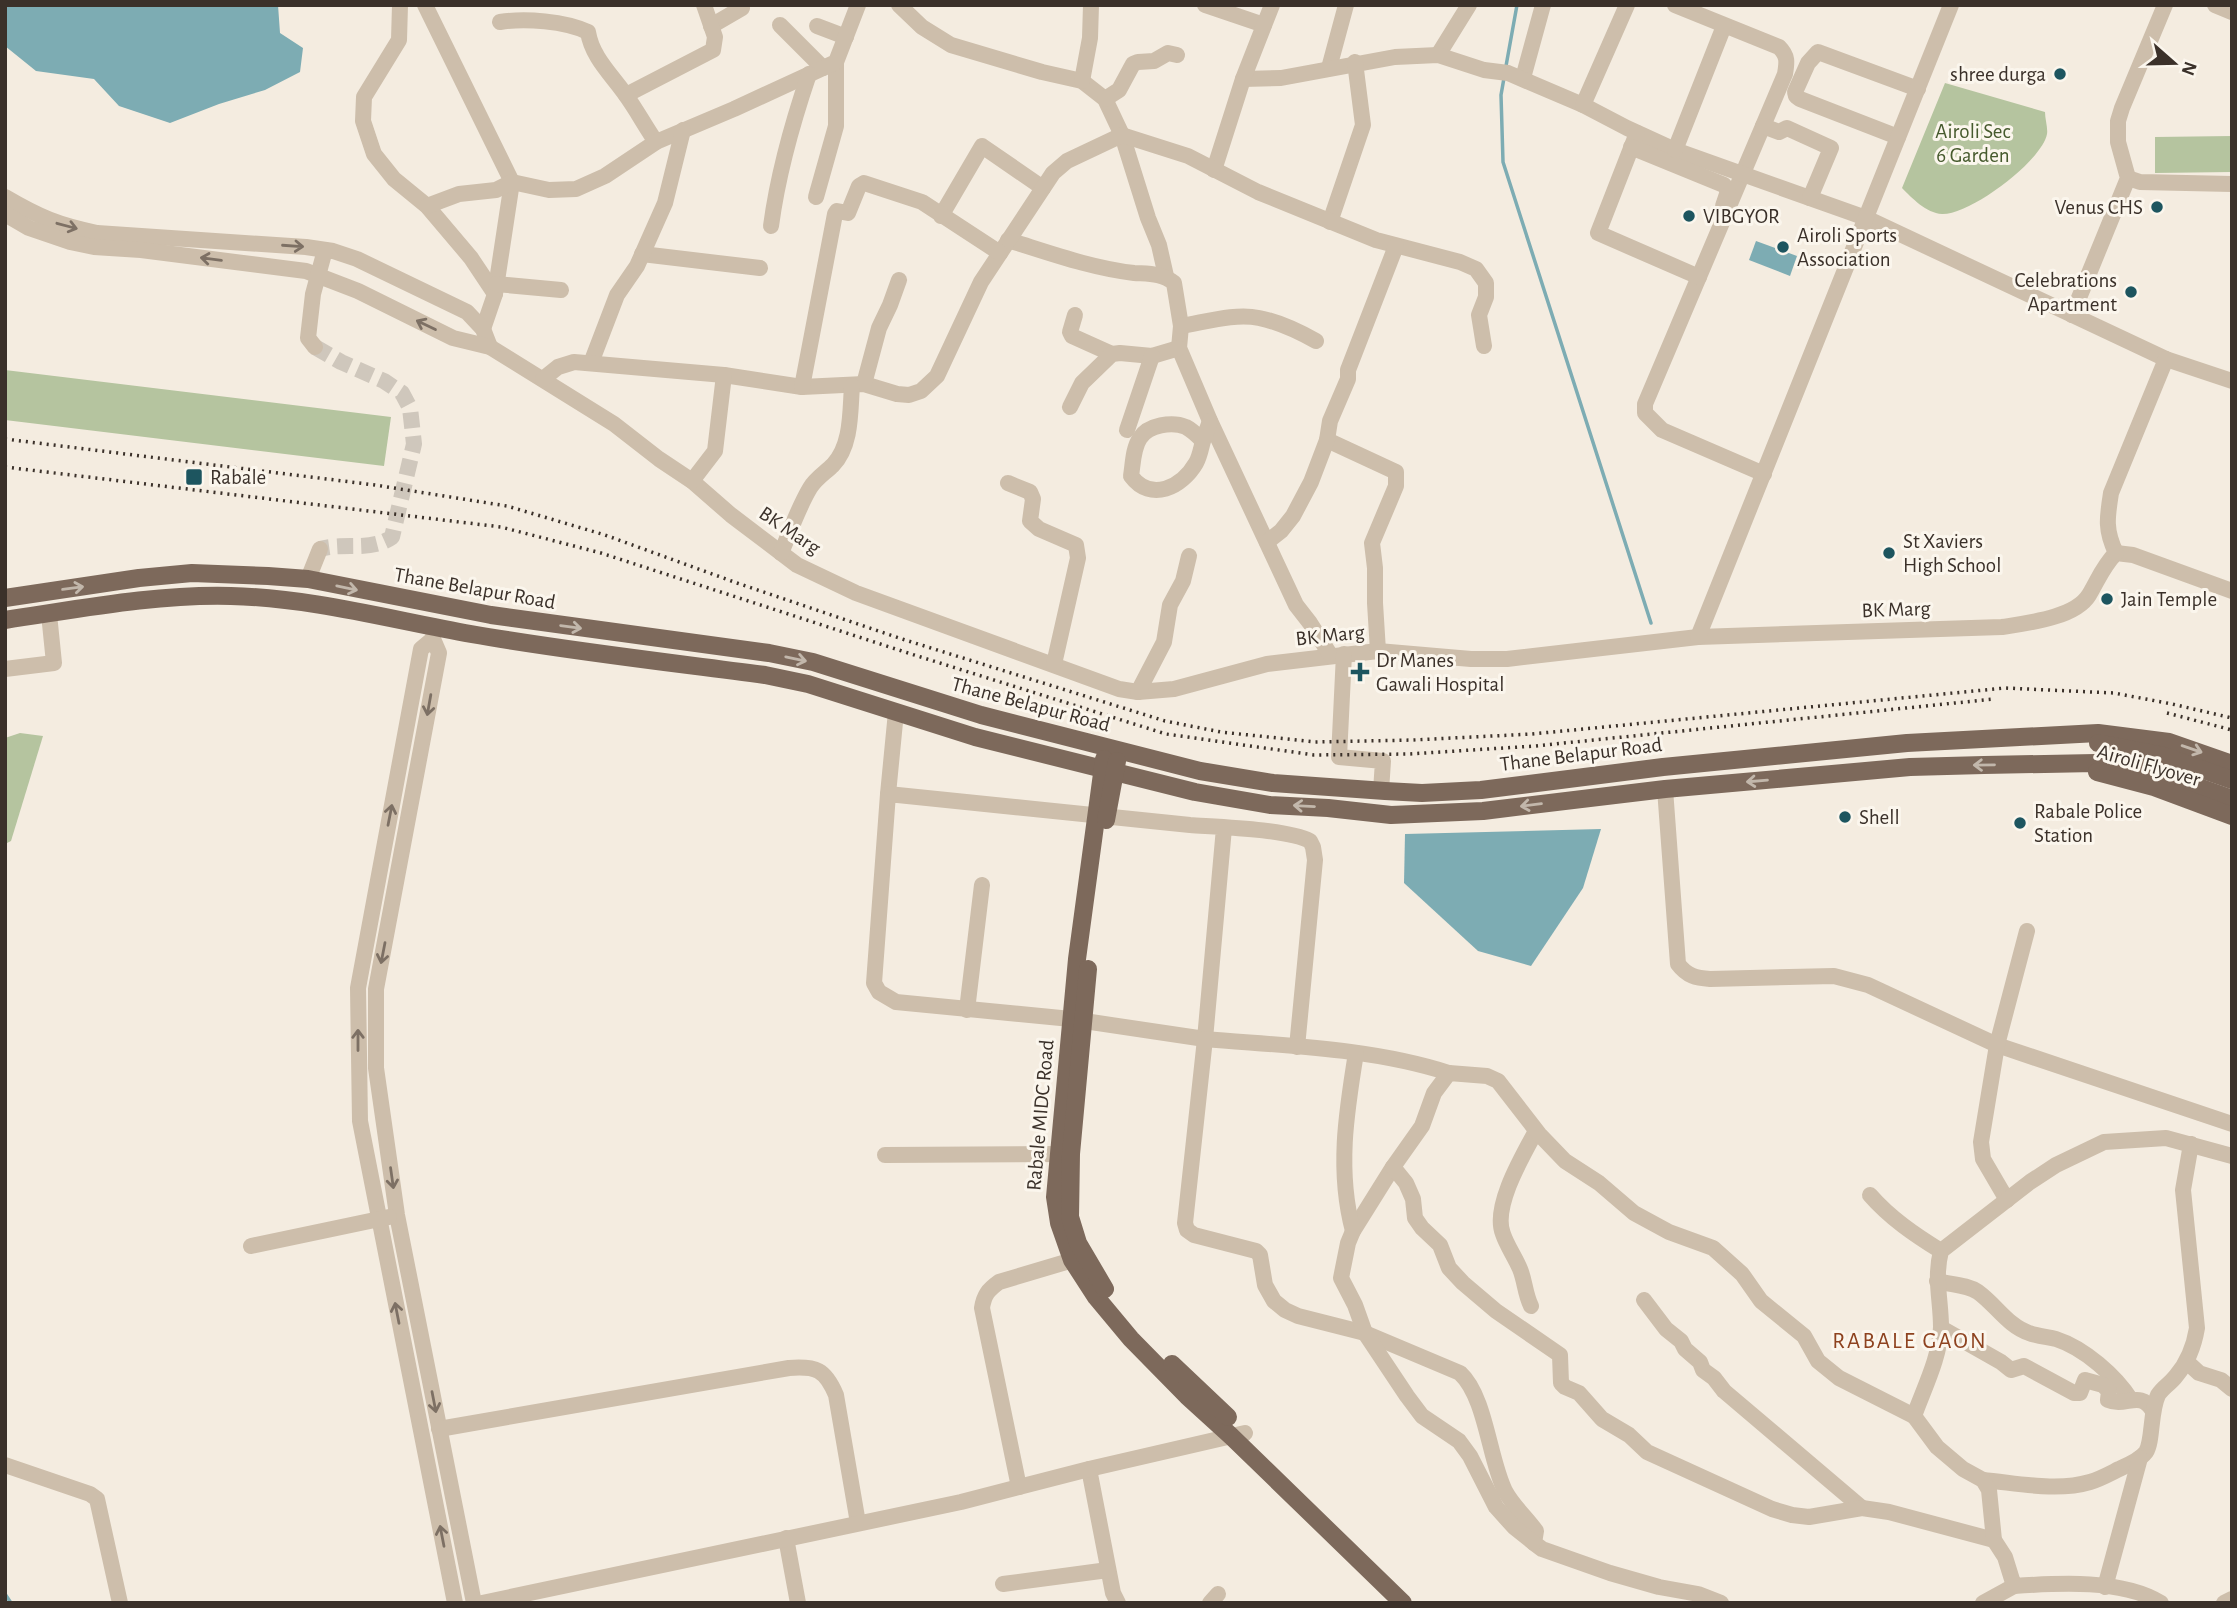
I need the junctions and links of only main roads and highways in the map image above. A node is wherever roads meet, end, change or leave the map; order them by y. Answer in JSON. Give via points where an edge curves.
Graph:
{"nodes":[{"id":1,"x":5,"y":598,"type":"edge"},
{"id":2,"x":5,"y":620,"type":"edge"},
{"id":3,"x":2053,"y":736,"type":"junction"},
{"id":4,"x":1113,"y":749,"type":"junction"},
{"id":5,"x":2052,"y":764,"type":"junction"},
{"id":6,"x":2232,"y":764,"type":"edge"},
{"id":7,"x":1108,"y":771,"type":"junction"},
{"id":8,"x":2232,"y":780,"type":"edge"},
{"id":9,"x":2232,"y":799,"type":"edge"},
{"id":10,"x":2232,"y":816,"type":"edge"},
{"id":11,"x":1313,"y":1510,"type":"junction"},
{"id":12,"x":1403,"y":1603,"type":"edge"},
{"id":13,"x":1418,"y":1603,"type":"edge"}],
"edges":[{"from":1,"to":4,"type":"main road","name":"Thane Belapur Road","one_way":true,"via":[[192,573],[307,579],[491,615],[813,662],[970,712]]},
{"from":2,"to":7,"type":"main road","via":[[142,600],[231,596],[304,601],[434,633],[808,684],[975,737]]},
{"from":3,"to":4,"type":"main road","name":"Thane Belapur Road","via":[[1907,743],[1422,793],[1273,783]]},
{"from":3,"to":6,"type":"main road","one_way":true,"via":[[2098,733],[2154,738]]},
{"from":3,"to":8,"type":"main road","name":"Airoli Flyover","via":[[2151,752]]},
{"from":4,"to":7,"type":"main road","name":"Rabale MIDC Road"},
{"from":5,"to":7,"type":"main road","one_way":true,"via":[[1910,767],[1483,811],[1391,815],[1270,805]]},
{"from":5,"to":9,"type":"main road","via":[[2146,769]]},
{"from":5,"to":10,"type":"main road","name":"Airoli Flyover","via":[[2141,784]]},
{"from":7,"to":11,"type":"main road","name":"Rabale MIDC Road","via":[[1065,1154],[1079,1258],[1130,1329]]},
{"from":11,"to":12,"type":"main road","name":"Rabale MIDC Road"},
{"from":11,"to":13,"type":"main road","name":"Rabale MIDC Road"}]}
